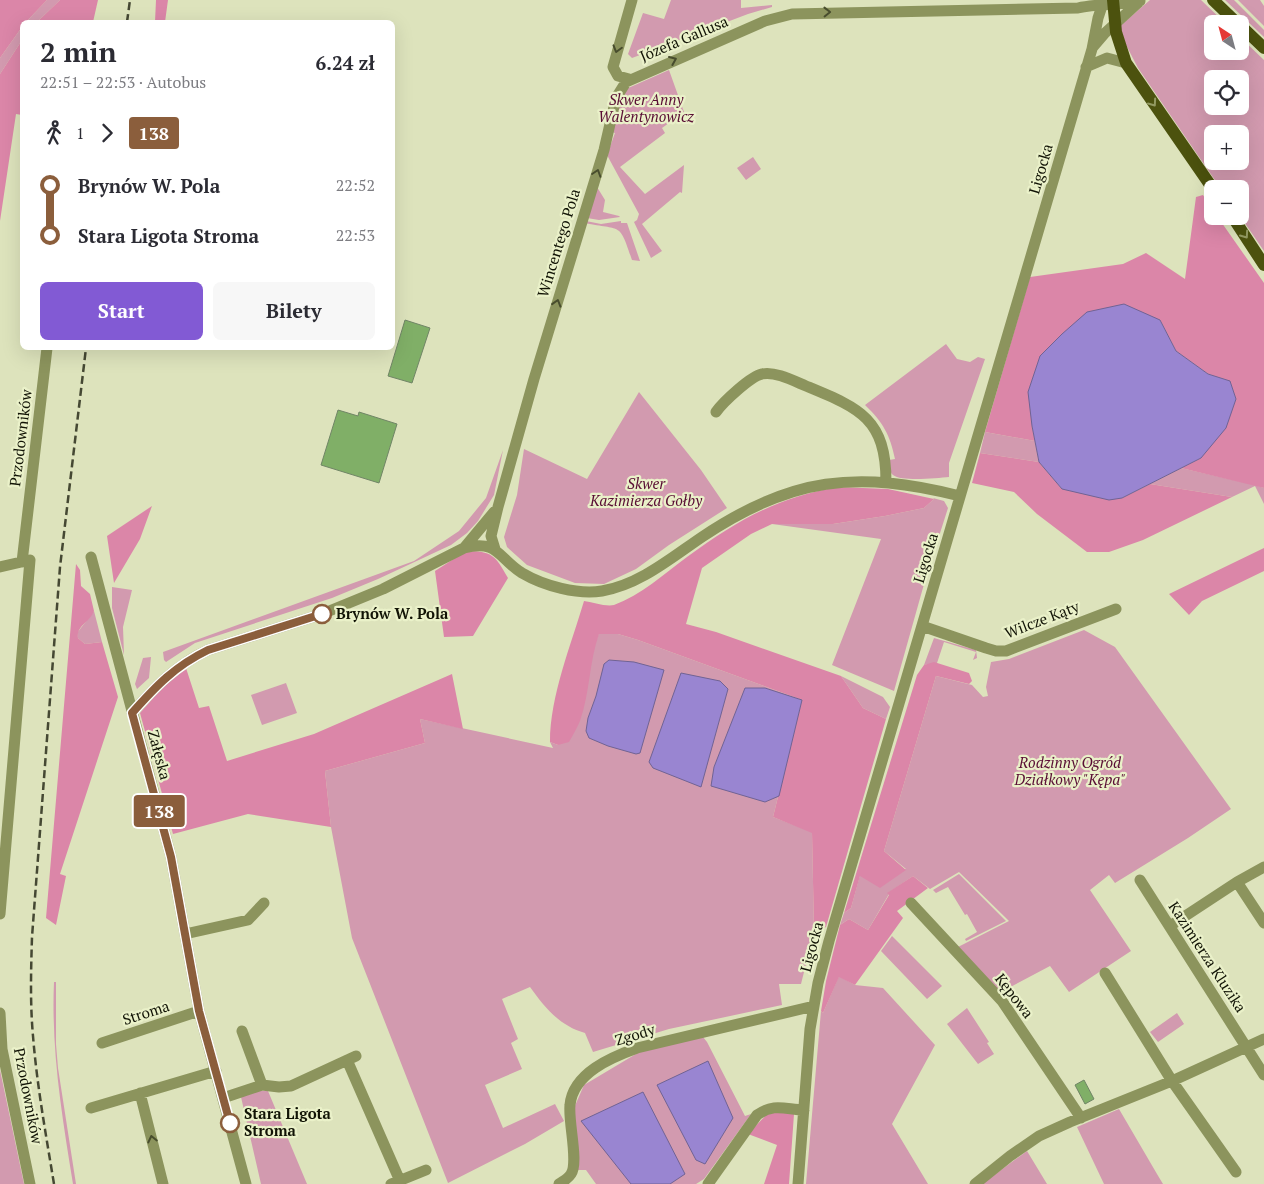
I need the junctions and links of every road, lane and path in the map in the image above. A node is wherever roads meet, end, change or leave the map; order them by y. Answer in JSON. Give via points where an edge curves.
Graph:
{"nodes":[{"id":1,"x":632,"y":0,"type":"edge"},
{"id":2,"x":1213,"y":0,"type":"edge"},
{"id":3,"x":1141,"y":1,"type":"edge"},
{"id":4,"x":1108,"y":2,"type":"edge"},
{"id":5,"x":1078,"y":8,"type":"junction"},
{"id":6,"x":1229,"y":15,"type":"edge"},
{"id":7,"x":1098,"y":18,"type":"junction"},
{"id":8,"x":1114,"y":24,"type":"junction"},
{"id":9,"x":1249,"y":34,"type":"edge"},
{"id":10,"x":1264,"y":48,"type":"edge"},
{"id":11,"x":1092,"y":49,"type":"junction"},
{"id":12,"x":1126,"y":63,"type":"junction"},
{"id":13,"x":1086,"y":67,"type":"junction"},
{"id":14,"x":629,"y":79,"type":"junction"},
{"id":15,"x":1207,"y":180,"type":"edge"},
{"id":16,"x":1238,"y":225,"type":"edge"},
{"id":17,"x":1262,"y":260,"type":"edge"},
{"id":18,"x":47,"y":350,"type":"edge"},
{"id":19,"x":716,"y":412,"type":"dead end"},
{"id":20,"x":886,"y":482,"type":"junction"},
{"id":21,"x":960,"y":496,"type":"junction"},
{"id":22,"x":498,"y":507,"type":"junction"},
{"id":23,"x":464,"y":548,"type":"junction"},
{"id":24,"x":495,"y":549,"type":"junction"},
{"id":25,"x":91,"y":557,"type":"dead end"},
{"id":26,"x":26,"y":561,"type":"junction"},
{"id":27,"x":0,"y":566,"type":"edge"},
{"id":28,"x":1116,"y":609,"type":"dead end"},
{"id":29,"x":922,"y":626,"type":"junction"},
{"id":30,"x":132,"y":713,"type":"junction"},
{"id":31,"x":1264,"y":867,"type":"edge"},
{"id":32,"x":1140,"y":880,"type":"dead end"},
{"id":33,"x":1237,"y":882,"type":"junction"},
{"id":34,"x":264,"y":903,"type":"dead end"},
{"id":35,"x":911,"y":903,"type":"dead end"},
{"id":36,"x":0,"y":914,"type":"edge"},
{"id":37,"x":1264,"y":923,"type":"edge"},
{"id":38,"x":1170,"y":926,"type":"junction"},
{"id":39,"x":185,"y":934,"type":"junction"},
{"id":40,"x":1105,"y":972,"type":"dead end"},
{"id":41,"x":814,"y":1006,"type":"junction"},
{"id":42,"x":199,"y":1011,"type":"junction"},
{"id":43,"x":0,"y":1013,"type":"edge"},
{"id":44,"x":242,"y":1031,"type":"dead end"},
{"id":45,"x":1264,"y":1039,"type":"edge"},
{"id":46,"x":102,"y":1043,"type":"dead end"},
{"id":47,"x":1247,"y":1047,"type":"junction"},
{"id":48,"x":1,"y":1049,"type":"edge"},
{"id":49,"x":216,"y":1071,"type":"junction"},
{"id":50,"x":1264,"y":1076,"type":"edge"},
{"id":51,"x":1172,"y":1081,"type":"junction"},
{"id":52,"x":262,"y":1085,"type":"junction"},
{"id":53,"x":140,"y":1093,"type":"junction"},
{"id":54,"x":223,"y":1098,"type":"junction"},
{"id":55,"x":91,"y":1108,"type":"dead end"},
{"id":56,"x":804,"y":1110,"type":"junction"},
{"id":57,"x":1081,"y":1118,"type":"junction"},
{"id":58,"x":426,"y":1170,"type":"dead end"},
{"id":59,"x":1236,"y":1172,"type":"dead end"},
{"id":60,"x":396,"y":1182,"type":"edge"},
{"id":61,"x":30,"y":1184,"type":"edge"},
{"id":62,"x":163,"y":1184,"type":"edge"},
{"id":63,"x":246,"y":1184,"type":"edge"},
{"id":64,"x":559,"y":1184,"type":"edge"},
{"id":65,"x":708,"y":1184,"type":"edge"},
{"id":66,"x":798,"y":1184,"type":"edge"},
{"id":67,"x":975,"y":1184,"type":"edge"}],
"edges":[{"from":1,"to":14,"type":"street","one_way":true,"via":[[613,66],[618,76]]},
{"from":2,"to":6,"type":"main road"},
{"from":3,"to":4,"type":"street","name":"Józefa Gallusa"},
{"from":3,"to":8,"type":"street"},
{"from":4,"to":5,"type":"street","name":"Józefa Gallusa"},
{"from":4,"to":7,"type":"street","name":"Ligocka"},
{"from":4,"to":8,"type":"main road"},
{"from":5,"to":7,"type":"street","name":"Józefa Gallusa"},
{"from":14,"to":5,"type":"street","name":"Józefa Gallusa","one_way":true,"via":[[765,21],[792,14]]},
{"from":7,"to":8,"type":"street","name":"Józefa Gallusa"},
{"from":7,"to":11,"type":"street","name":"Ligocka"},
{"from":8,"to":11,"type":"street"},
{"from":8,"to":12,"type":"main road"},
{"from":9,"to":10,"type":"main road"},
{"from":11,"to":13,"type":"street","name":"Ligocka"},
{"from":12,"to":13,"type":"street","via":[[1107,58]]},
{"from":12,"to":15,"type":"main road","one_way":true},
{"from":13,"to":21,"type":"street","name":"Ligocka"},
{"from":22,"to":14,"type":"street","name":"Wincentego Pola","one_way":true,"via":[[604,150],[616,98]]},
{"from":16,"to":17,"type":"main road","one_way":true},
{"from":18,"to":26,"type":"street","name":"Przodowników"},
{"from":19,"to":20,"type":"street","via":[[760,374],[769,373],[804,385],[857,410],[868,419],[881,441]]},
{"from":20,"to":21,"type":"street"},
{"from":20,"to":24,"type":"street","via":[[840,482],[778,495],[740,513],[639,578],[603,591],[577,591],[530,577]]},
{"from":21,"to":29,"type":"street","name":"Ligocka"},
{"from":22,"to":23,"type":"street","name":"Wincentego Pola"},
{"from":22,"to":24,"type":"street","name":"Wincentego Pola","via":[[492,536]]},
{"from":23,"to":24,"type":"street","via":[[478,544]]},
{"from":23,"to":30,"type":"street","name":"Wincentego Pola","via":[[383,590],[346,605],[208,650],[163,680]]},
{"from":25,"to":30,"type":"street","name":"Załęska"},
{"from":26,"to":27,"type":"street"},
{"from":26,"to":36,"type":"street","name":"Przodowników"},
{"from":28,"to":29,"type":"street","name":"Wilcze Kąty","via":[[1006,651],[996,651]]},
{"from":29,"to":41,"type":"street","name":"Ligocka","via":[[837,912]]},
{"from":30,"to":39,"type":"street","name":"Załęska","via":[[171,857]]},
{"from":31,"to":33,"type":"street"},
{"from":32,"to":38,"type":"street","name":"Kazimierza Kluzika"},
{"from":33,"to":37,"type":"street"},
{"from":33,"to":38,"type":"street"},
{"from":34,"to":39,"type":"street","via":[[248,920]]},
{"from":35,"to":57,"type":"street","name":"Kępowa","via":[[1002,1001]]},
{"from":38,"to":47,"type":"street","name":"Kazimierza Kluzika"},
{"from":39,"to":42,"type":"street","name":"Załęska"},
{"from":40,"to":51,"type":"street"},
{"from":41,"to":56,"type":"street","name":"Ligocka"},
{"from":41,"to":64,"type":"street","name":"Zgody","via":[[637,1048],[597,1067],[577,1088],[570,1104],[573,1170]]},
{"from":42,"to":46,"type":"street","name":"Stroma"},
{"from":42,"to":49,"type":"street","name":"Załęska"},
{"from":43,"to":48,"type":"street","name":"Przodowników"},
{"from":44,"to":52,"type":"street"},
{"from":45,"to":47,"type":"street"},
{"from":47,"to":50,"type":"street","name":"Kazimierza Kluzika"},
{"from":47,"to":51,"type":"street"},
{"from":48,"to":61,"type":"street","name":"Przodowników"},
{"from":49,"to":53,"type":"street"},
{"from":49,"to":54,"type":"street","name":"Załęska"},
{"from":51,"to":57,"type":"street"},
{"from":51,"to":59,"type":"street"},
{"from":52,"to":54,"type":"street"},
{"from":52,"to":60,"type":"street","via":[[291,1086],[352,1058]]},
{"from":53,"to":55,"type":"street"},
{"from":62,"to":53,"type":"street","one_way":true},
{"from":54,"to":63,"type":"street","name":"Załęska"},
{"from":56,"to":65,"type":"street","via":[[773,1107],[757,1115]]},
{"from":56,"to":66,"type":"street","name":"Ligocka"},
{"from":57,"to":67,"type":"street","via":[[1040,1136]]},
{"from":58,"to":60,"type":"street"}]}
